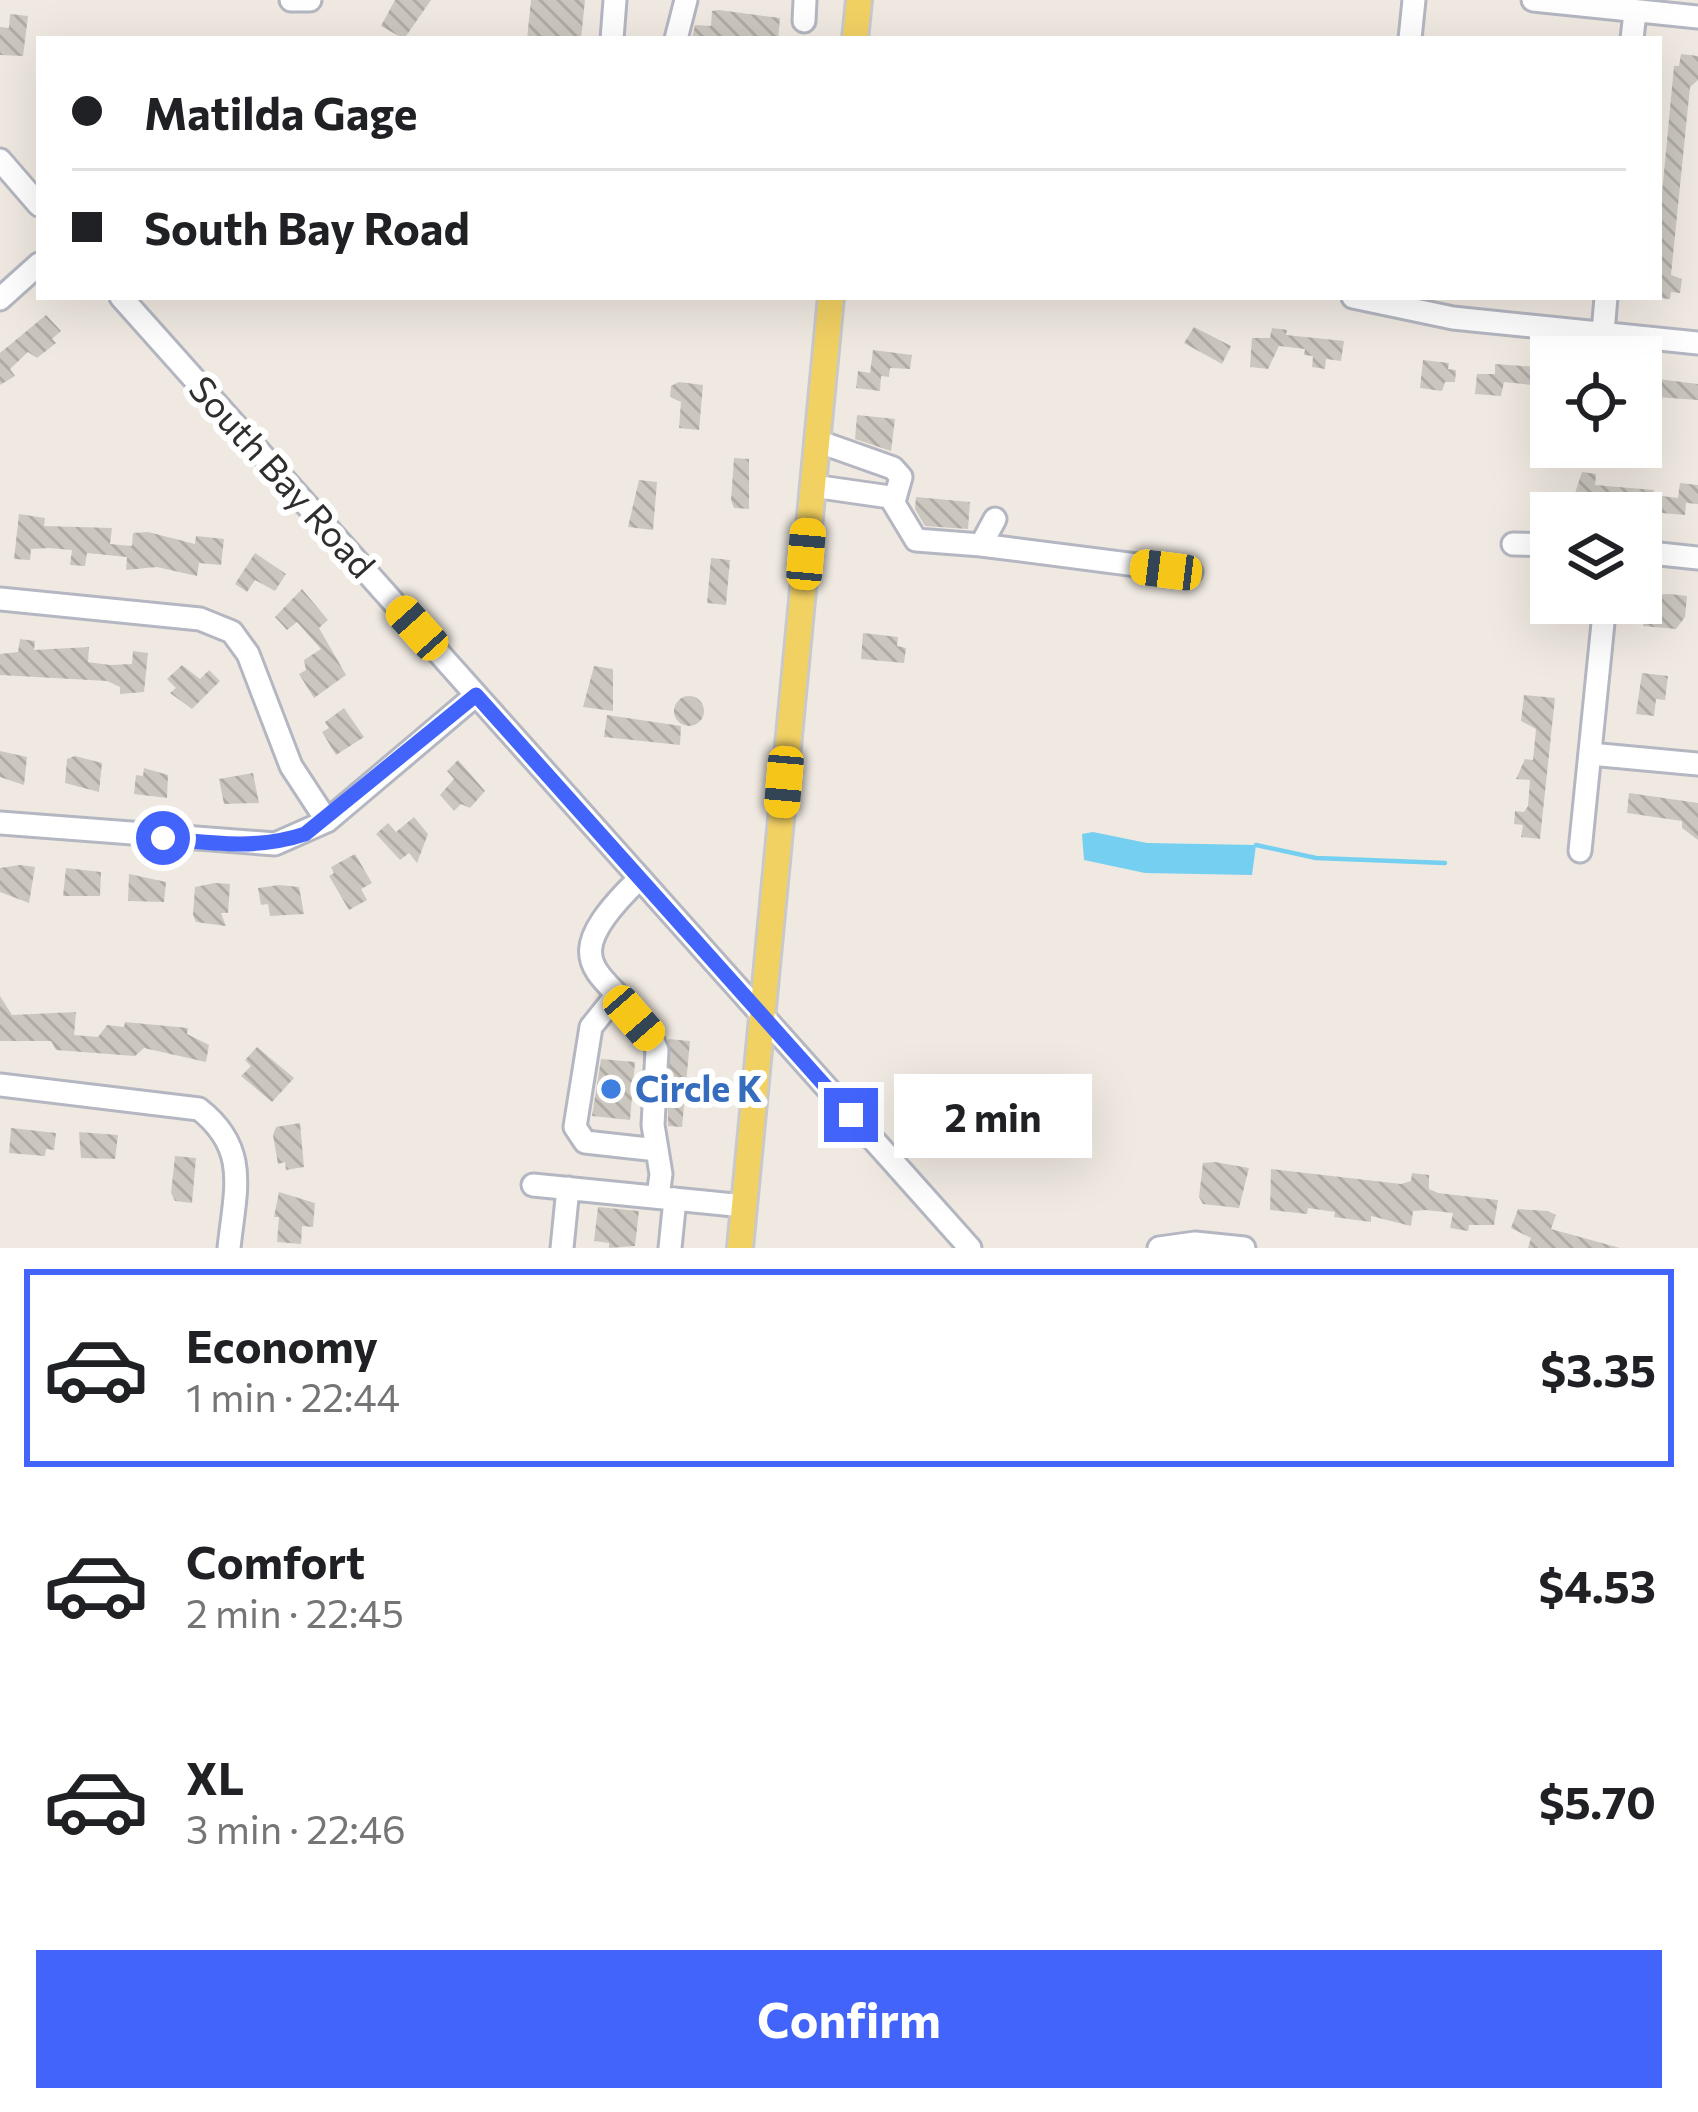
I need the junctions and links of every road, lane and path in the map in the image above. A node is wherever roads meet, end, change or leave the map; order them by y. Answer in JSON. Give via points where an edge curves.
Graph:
{"nodes":[{"id":1,"x":291,"y":0,"type":"edge"},
{"id":2,"x":310,"y":0,"type":"edge"},
{"id":3,"x":615,"y":0,"type":"edge"},
{"id":4,"x":686,"y":0,"type":"edge"},
{"id":5,"x":859,"y":0,"type":"edge"},
{"id":6,"x":1414,"y":0,"type":"edge"},
{"id":7,"x":1534,"y":0,"type":"edge"},
{"id":8,"x":1635,"y":12,"type":"junction"},
{"id":9,"x":1698,"y":17,"type":"edge"},
{"id":10,"x":612,"y":36,"type":"edge"},
{"id":11,"x":677,"y":36,"type":"edge"},
{"id":12,"x":855,"y":36,"type":"edge"},
{"id":13,"x":1410,"y":36,"type":"edge"},
{"id":14,"x":1632,"y":36,"type":"edge"},
{"id":15,"x":0,"y":160,"type":"edge"},
{"id":16,"x":36,"y":202,"type":"edge"},
{"id":17,"x":36,"y":267,"type":"edge"},
{"id":18,"x":0,"y":298,"type":"edge"},
{"id":19,"x":124,"y":300,"type":"edge"},
{"id":20,"x":831,"y":300,"type":"edge"},
{"id":21,"x":1606,"y":300,"type":"edge"},
{"id":22,"x":1385,"y":302,"type":"edge"},
{"id":23,"x":1603,"y":333,"type":"junction"},
{"id":24,"x":1698,"y":343,"type":"edge"},
{"id":25,"x":817,"y":441,"type":"junction"},
{"id":26,"x":813,"y":486,"type":"junction"},
{"id":27,"x":894,"y":502,"type":"junction"},
{"id":28,"x":995,"y":519,"type":"dead end"},
{"id":29,"x":1513,"y":544,"type":"dead end"},
{"id":30,"x":1530,"y":544,"type":"edge"},
{"id":31,"x":981,"y":545,"type":"junction"},
{"id":32,"x":1662,"y":554,"type":"edge"},
{"id":33,"x":1698,"y":558,"type":"edge"},
{"id":34,"x":1191,"y":572,"type":"dead end"},
{"id":35,"x":0,"y":599,"type":"edge"},
{"id":36,"x":1603,"y":624,"type":"edge"},
{"id":37,"x":476,"y":695,"type":"junction"},
{"id":38,"x":1590,"y":754,"type":"junction"},
{"id":39,"x":1698,"y":764,"type":"edge"},
{"id":40,"x":327,"y":821,"type":"junction"},
{"id":41,"x":0,"y":823,"type":"edge"},
{"id":42,"x":1580,"y":851,"type":"dead end"},
{"id":43,"x":640,"y":878,"type":"junction"},
{"id":44,"x":615,"y":997,"type":"junction"},
{"id":45,"x":763,"y":1015,"type":"junction"},
{"id":46,"x":0,"y":1085,"type":"edge"},
{"id":47,"x":657,"y":1150,"type":"junction"},
{"id":48,"x":533,"y":1185,"type":"dead end"},
{"id":49,"x":568,"y":1188,"type":"junction"},
{"id":50,"x":666,"y":1198,"type":"junction"},
{"id":51,"x":744,"y":1206,"type":"junction"},
{"id":52,"x":229,"y":1248,"type":"edge"},
{"id":53,"x":562,"y":1248,"type":"edge"},
{"id":54,"x":670,"y":1248,"type":"edge"},
{"id":55,"x":740,"y":1248,"type":"edge"},
{"id":56,"x":970,"y":1248,"type":"edge"},
{"id":57,"x":1160,"y":1248,"type":"edge"},
{"id":58,"x":1244,"y":1248,"type":"edge"}],
"edges":[{"from":1,"to":2,"type":"street"},
{"from":3,"to":10,"type":"street"},
{"from":4,"to":11,"type":"street"},
{"from":5,"to":12,"type":"main road"},
{"from":6,"to":13,"type":"street"},
{"from":7,"to":8,"type":"street"},
{"from":8,"to":9,"type":"street"},
{"from":8,"to":14,"type":"street"},
{"from":15,"to":16,"type":"street"},
{"from":17,"to":18,"type":"street"},
{"from":19,"to":37,"type":"street","name":"South Bay Road"},
{"from":20,"to":25,"type":"main road"},
{"from":21,"to":23,"type":"street"},
{"from":22,"to":23,"type":"street"},
{"from":23,"to":24,"type":"street"},
{"from":25,"to":26,"type":"main road"},
{"from":25,"to":27,"type":"street","via":[[893,467],[902,477]]},
{"from":26,"to":27,"type":"street"},
{"from":26,"to":45,"type":"main road"},
{"from":27,"to":31,"type":"street","via":[[916,540]]},
{"from":28,"to":31,"type":"street"},
{"from":29,"to":30,"type":"street"},
{"from":31,"to":34,"type":"street"},
{"from":32,"to":33,"type":"street"},
{"from":35,"to":40,"type":"street","via":[[200,619],[232,632],[291,766]]},
{"from":36,"to":38,"type":"street"},
{"from":37,"to":40,"type":"street"},
{"from":37,"to":43,"type":"street","name":"South Bay Road"},
{"from":38,"to":39,"type":"street"},
{"from":38,"to":42,"type":"street"},
{"from":40,"to":41,"type":"street","via":[[275,844],[244,846]]},
{"from":43,"to":44,"type":"street","via":[[594,929],[597,974]]},
{"from":43,"to":45,"type":"street","name":"South Bay Road"},
{"from":44,"to":47,"type":"street","via":[[657,1050]]},
{"from":44,"to":47,"type":"street","via":[[591,1027],[575,1126],[585,1142]]},
{"from":45,"to":51,"type":"main road"},
{"from":45,"to":56,"type":"street","name":"South Bay Road"},
{"from":46,"to":52,"type":"street","via":[[199,1108],[233,1149]]},
{"from":47,"to":50,"type":"street"},
{"from":48,"to":49,"type":"street"},
{"from":49,"to":50,"type":"street"},
{"from":49,"to":53,"type":"street"},
{"from":50,"to":51,"type":"street"},
{"from":50,"to":54,"type":"street"},
{"from":51,"to":55,"type":"main road"},
{"from":57,"to":58,"type":"street"}]}
